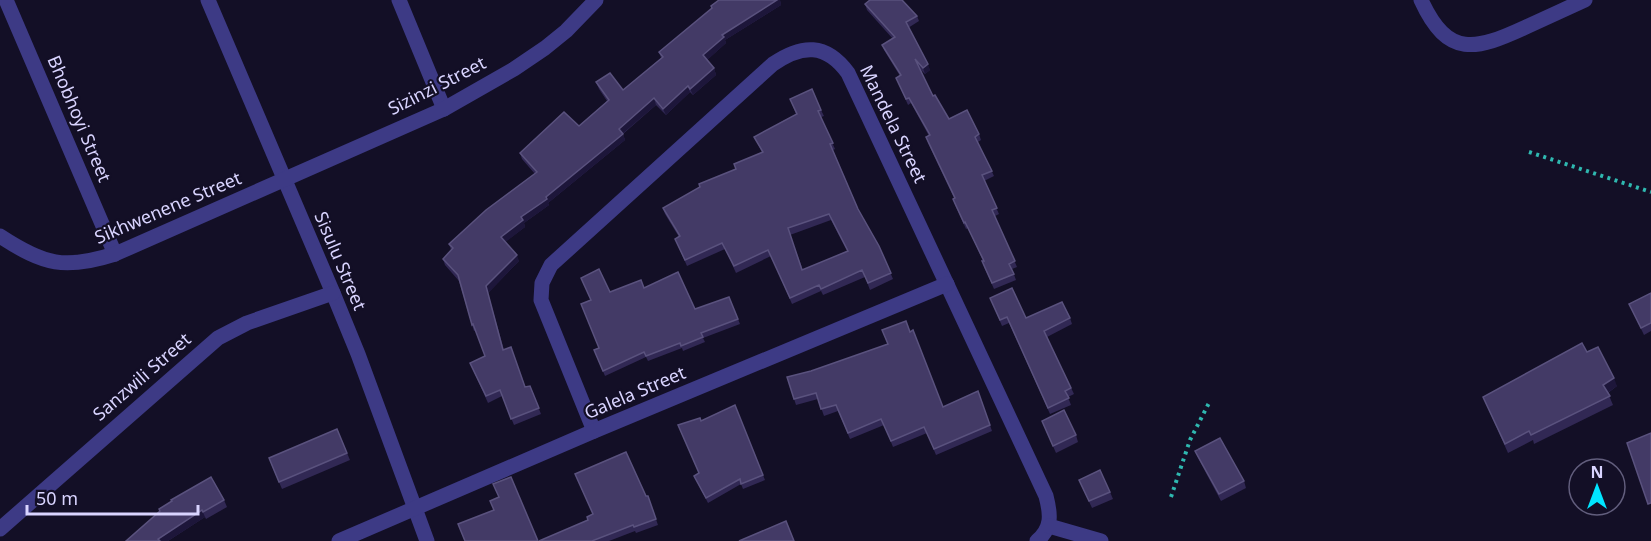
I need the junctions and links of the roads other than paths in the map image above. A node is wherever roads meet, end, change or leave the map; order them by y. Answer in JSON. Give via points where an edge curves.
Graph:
{"nodes":[{"id":1,"x":6,"y":0,"type":"edge"},
{"id":2,"x":208,"y":0,"type":"edge"},
{"id":3,"x":399,"y":0,"type":"edge"},
{"id":4,"x":1421,"y":0,"type":"edge"},
{"id":5,"x":1585,"y":0,"type":"edge"},
{"id":6,"x":594,"y":1,"type":"edge"},
{"id":7,"x":444,"y":109,"type":"junction"},
{"id":8,"x":283,"y":179,"type":"junction"},
{"id":9,"x":0,"y":236,"type":"edge"},
{"id":10,"x":115,"y":254,"type":"junction"},
{"id":11,"x":947,"y":284,"type":"junction"},
{"id":12,"x":333,"y":293,"type":"junction"},
{"id":13,"x":594,"y":431,"type":"junction"},
{"id":14,"x":415,"y":510,"type":"junction"},
{"id":15,"x":1049,"y":526,"type":"junction"},
{"id":16,"x":2,"y":527,"type":"edge"},
{"id":17,"x":339,"y":541,"type":"edge"},
{"id":18,"x":427,"y":541,"type":"edge"},
{"id":19,"x":1037,"y":541,"type":"edge"},
{"id":20,"x":1101,"y":541,"type":"edge"}],
"edges":[{"from":1,"to":10,"type":"street","name":"Bhobhoyi Street"},
{"from":2,"to":8,"type":"street","name":"Sisulu Street"},
{"from":3,"to":7,"type":"street"},
{"from":4,"to":5,"type":"street","via":[[1446,36],[1475,45],[1493,42]]},
{"from":6,"to":7,"type":"street","name":"Sizinzi Street","via":[[545,48]]},
{"from":7,"to":8,"type":"street","name":"Sizinzi Street"},
{"from":8,"to":10,"type":"street","name":"Sikhwenene Street"},
{"from":8,"to":12,"type":"street","name":"Sisulu Street"},
{"from":9,"to":10,"type":"street","name":"Sikhwenene Street","via":[[52,263],[92,261]]},
{"from":11,"to":13,"type":"street","name":"Galela Street"},
{"from":11,"to":13,"type":"street","name":"Mandela Street","via":[[848,73],[831,55],[820,51],[787,54],[551,265],[546,274],[541,300]]},
{"from":11,"to":15,"type":"street","name":"Mandela Street","via":[[1046,496]]},
{"from":12,"to":14,"type":"street","name":"Sisulu Street"},
{"from":12,"to":16,"type":"street","name":"Sanzwili Street","via":[[247,323],[218,338]]},
{"from":13,"to":14,"type":"street","name":"Galela Street"},
{"from":14,"to":17,"type":"street","name":"Galela Street"},
{"from":14,"to":18,"type":"street","name":"Sisulu Street"},
{"from":15,"to":19,"type":"street"},
{"from":15,"to":20,"type":"street"}]}
